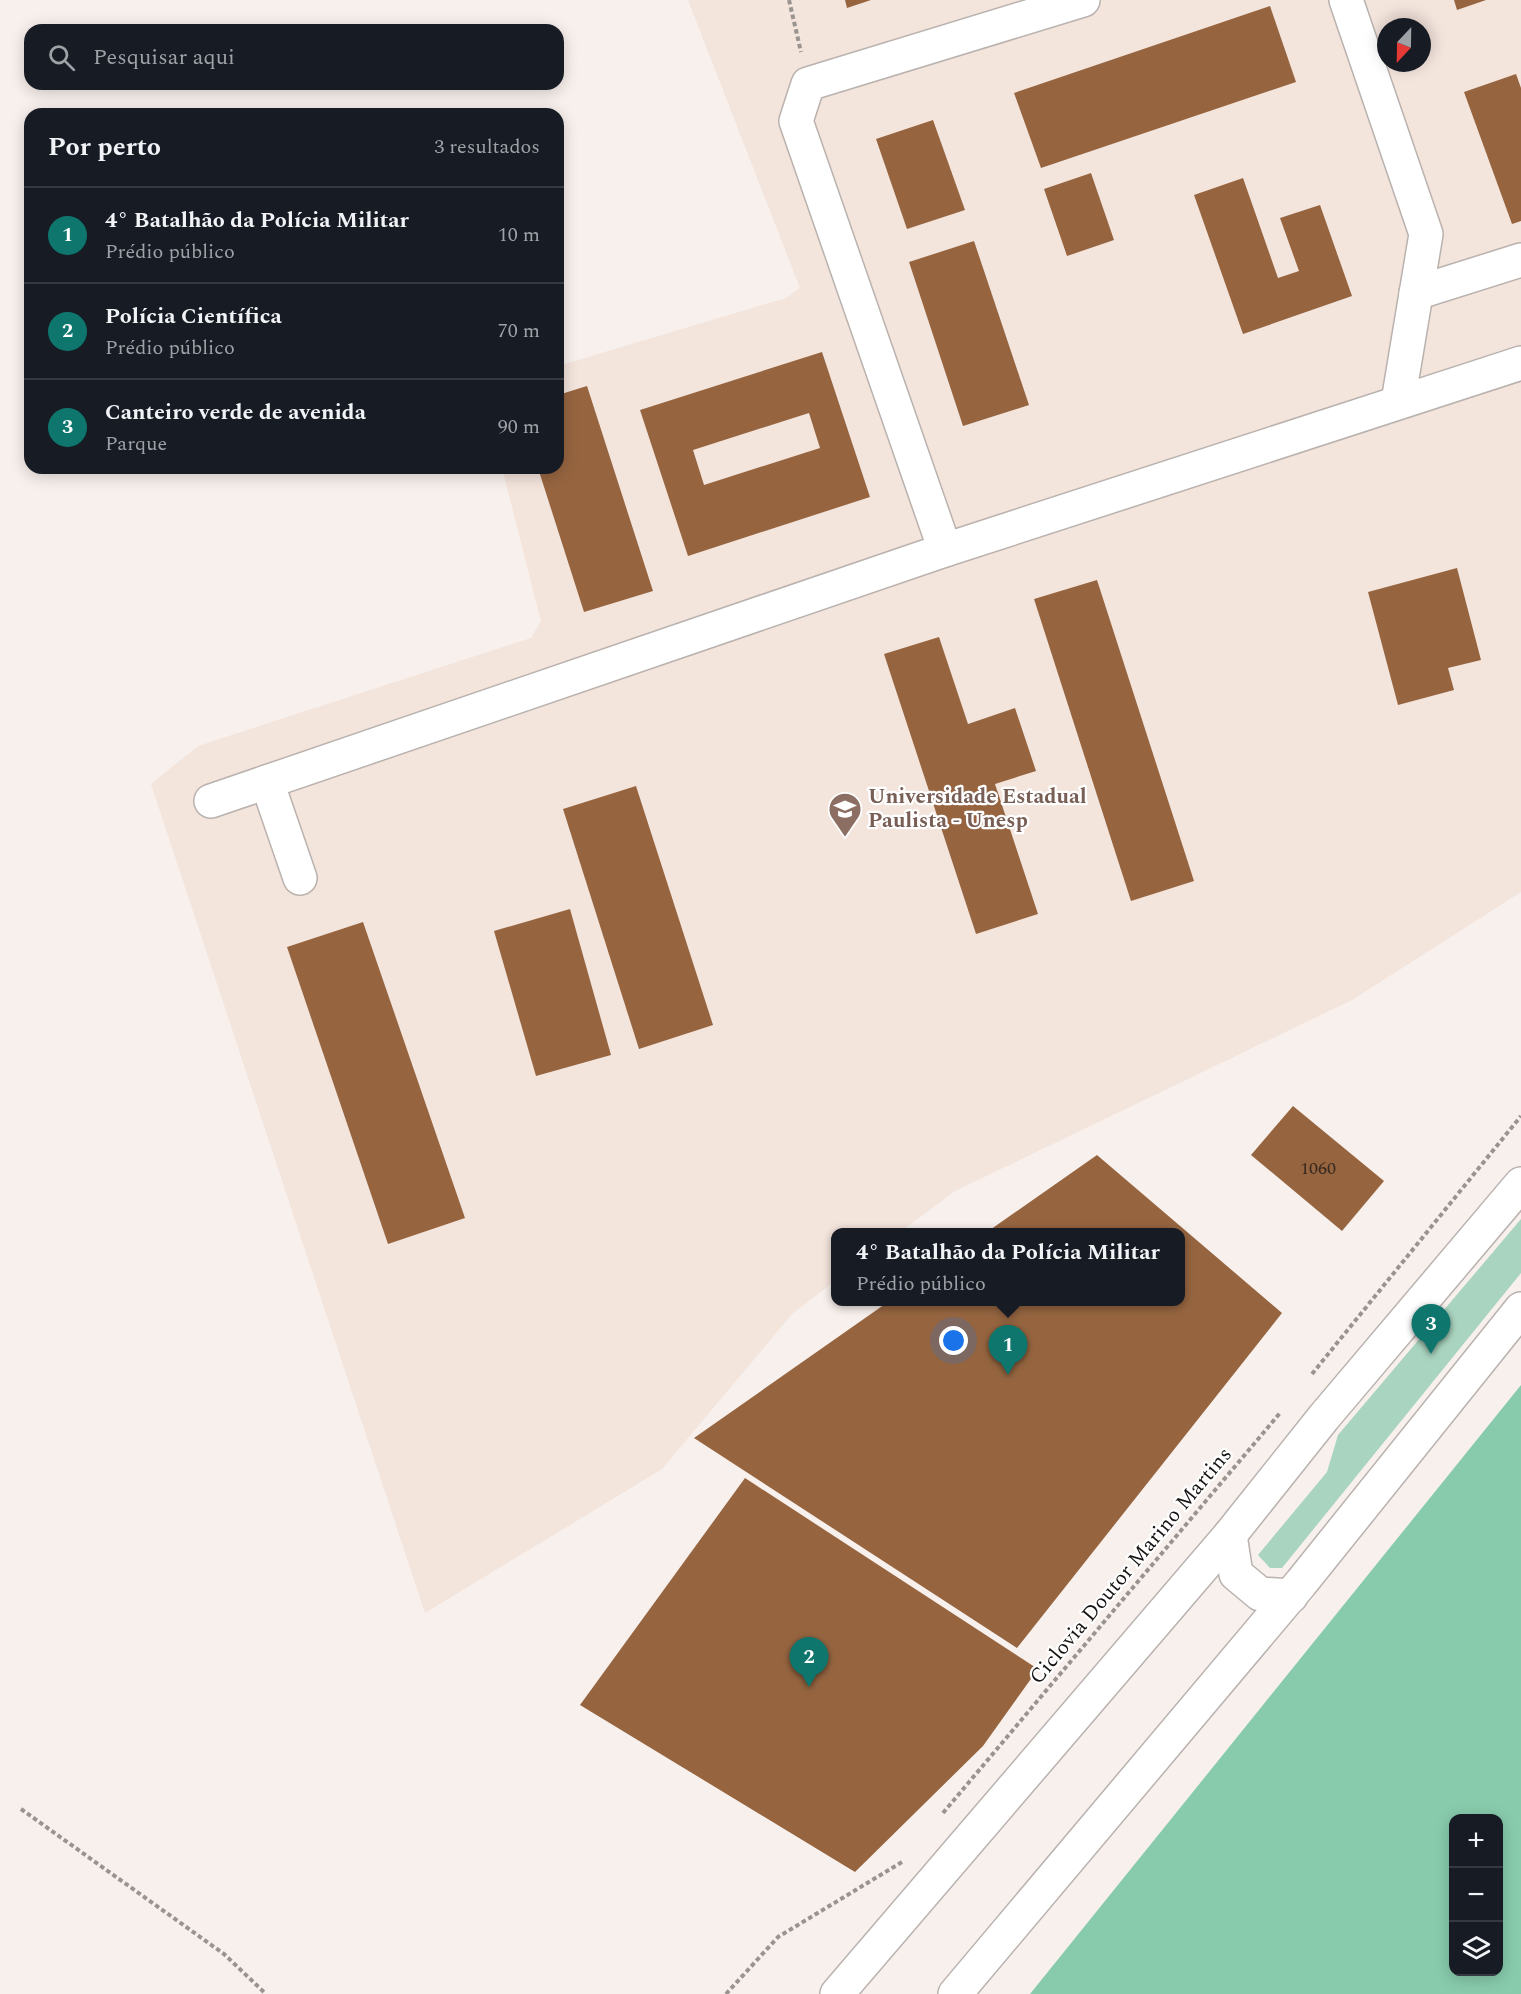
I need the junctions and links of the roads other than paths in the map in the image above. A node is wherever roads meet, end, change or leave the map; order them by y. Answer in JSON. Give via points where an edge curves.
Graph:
{"nodes":[{"id":1,"x":1083,"y":0,"type":"edge"},
{"id":2,"x":1346,"y":0,"type":"edge"},
{"id":3,"x":1521,"y":260,"type":"edge"},
{"id":4,"x":1416,"y":293,"type":"junction"},
{"id":5,"x":1521,"y":363,"type":"edge"},
{"id":6,"x":1398,"y":402,"type":"junction"},
{"id":7,"x":945,"y":550,"type":"junction"},
{"id":8,"x":267,"y":782,"type":"junction"},
{"id":9,"x":211,"y":801,"type":"dead end"},
{"id":10,"x":300,"y":878,"type":"dead end"},
{"id":11,"x":1521,"y":1184,"type":"edge"},
{"id":12,"x":1521,"y":1309,"type":"edge"},
{"id":13,"x":1230,"y":1535,"type":"junction"},
{"id":14,"x":1291,"y":1596,"type":"junction"},
{"id":15,"x":837,"y":1994,"type":"edge"},
{"id":16,"x":955,"y":1994,"type":"edge"}],
"edges":[{"from":1,"to":7,"type":"main road","via":[[808,84],[796,121]]},
{"from":2,"to":4,"type":"main road","via":[[1426,234]]},
{"from":3,"to":4,"type":"main road"},
{"from":4,"to":6,"type":"main road"},
{"from":5,"to":6,"type":"main road"},
{"from":6,"to":7,"type":"main road"},
{"from":7,"to":8,"type":"main road"},
{"from":8,"to":9,"type":"main road"},
{"from":8,"to":10,"type":"main road"},
{"from":11,"to":13,"type":"main road"},
{"from":12,"to":14,"type":"main road"},
{"from":13,"to":14,"type":"main road","via":[[1236,1574],[1260,1594]]},
{"from":13,"to":15,"type":"main road"},
{"from":14,"to":16,"type":"main road"}]}
